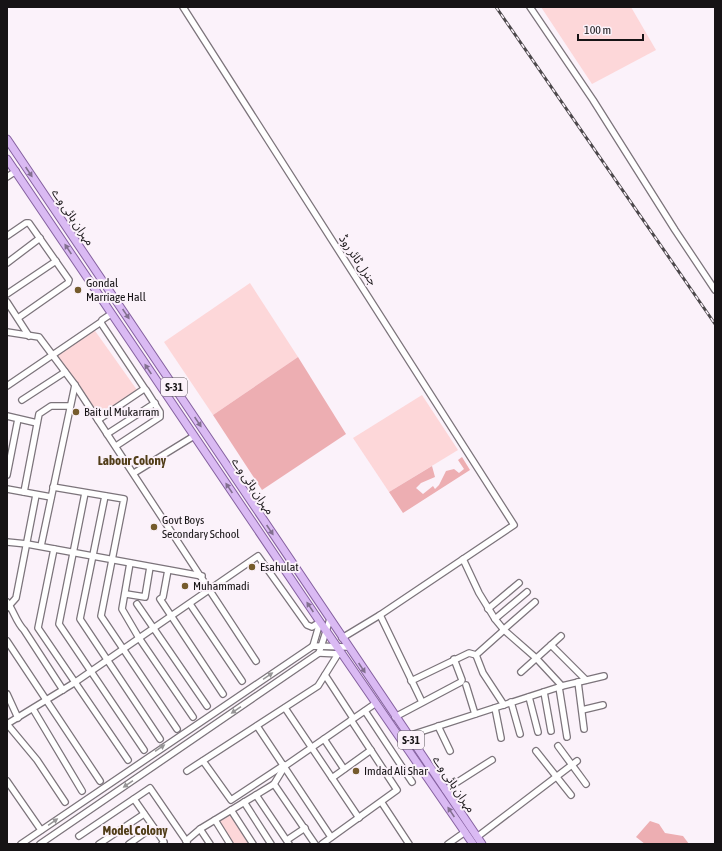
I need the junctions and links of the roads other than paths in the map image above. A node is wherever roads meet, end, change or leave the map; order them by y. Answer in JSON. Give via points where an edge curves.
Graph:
{"nodes":[{"id":1,"x":183,"y":7,"type":"edge"},
{"id":2,"x":530,"y":7,"type":"edge"},
{"id":3,"x":7,"y":140,"type":"edge"},
{"id":4,"x":7,"y":159,"type":"edge"},
{"id":5,"x":16,"y":172,"type":"junction"},
{"id":6,"x":7,"y":177,"type":"edge"},
{"id":7,"x":7,"y":236,"type":"edge"},
{"id":8,"x":40,"y":238,"type":"junction"},
{"id":9,"x":87,"y":256,"type":"junction"},
{"id":10,"x":56,"y":261,"type":"junction"},
{"id":11,"x":7,"y":263,"type":"edge"},
{"id":12,"x":77,"y":263,"type":"junction"},
{"id":13,"x":715,"y":290,"type":"edge"},
{"id":14,"x":7,"y":294,"type":"edge"},
{"id":15,"x":7,"y":302,"type":"edge"},
{"id":16,"x":111,"y":314,"type":"junction"},
{"id":17,"x":18,"y":318,"type":"junction"},
{"id":18,"x":101,"y":322,"type":"junction"},
{"id":19,"x":7,"y":332,"type":"edge"},
{"id":20,"x":29,"y":336,"type":"junction"},
{"id":21,"x":53,"y":356,"type":"junction"},
{"id":22,"x":65,"y":372,"type":"junction"},
{"id":23,"x":75,"y":385,"type":"junction"},
{"id":24,"x":7,"y":386,"type":"edge"},
{"id":25,"x":145,"y":389,"type":"junction"},
{"id":26,"x":22,"y":400,"type":"dead end"},
{"id":27,"x":155,"y":403,"type":"junction"},
{"id":28,"x":70,"y":406,"type":"junction"},
{"id":29,"x":7,"y":416,"type":"edge"},
{"id":30,"x":18,"y":419,"type":"junction"},
{"id":31,"x":98,"y":420,"type":"junction"},
{"id":32,"x":38,"y":423,"type":"junction"},
{"id":33,"x":107,"y":434,"type":"junction"},
{"id":34,"x":194,"y":436,"type":"junction"},
{"id":35,"x":116,"y":446,"type":"junction"},
{"id":36,"x":134,"y":473,"type":"junction"},
{"id":37,"x":7,"y":475,"type":"edge"},
{"id":38,"x":53,"y":487,"type":"junction"},
{"id":39,"x":7,"y":489,"type":"edge"},
{"id":40,"x":24,"y":492,"type":"junction"},
{"id":41,"x":85,"y":492,"type":"junction"},
{"id":42,"x":36,"y":495,"type":"junction"},
{"id":43,"x":105,"y":496,"type":"junction"},
{"id":44,"x":51,"y":498,"type":"junction"},
{"id":45,"x":7,"y":542,"type":"edge"},
{"id":46,"x":27,"y":544,"type":"junction"},
{"id":47,"x":41,"y":546,"type":"junction"},
{"id":48,"x":54,"y":549,"type":"junction"},
{"id":49,"x":73,"y":552,"type":"junction"},
{"id":50,"x":93,"y":556,"type":"junction"},
{"id":51,"x":463,"y":559,"type":"junction"},
{"id":52,"x":113,"y":560,"type":"junction"},
{"id":53,"x":130,"y":563,"type":"junction"},
{"id":54,"x":150,"y":567,"type":"junction"},
{"id":55,"x":168,"y":570,"type":"junction"},
{"id":56,"x":202,"y":576,"type":"junction"},
{"id":57,"x":519,"y":583,"type":"dead end"},
{"id":58,"x":210,"y":589,"type":"junction"},
{"id":59,"x":527,"y":592,"type":"dead end"},
{"id":60,"x":126,"y":594,"type":"junction"},
{"id":61,"x":535,"y":602,"type":"dead end"},
{"id":62,"x":137,"y":604,"type":"dead end"},
{"id":63,"x":190,"y":604,"type":"junction"},
{"id":64,"x":8,"y":606,"type":"edge"},
{"id":65,"x":488,"y":609,"type":"junction"},
{"id":66,"x":380,"y":615,"type":"junction"},
{"id":67,"x":172,"y":616,"type":"junction"},
{"id":68,"x":330,"y":619,"type":"junction"},
{"id":69,"x":495,"y":619,"type":"junction"},
{"id":70,"x":320,"y":622,"type":"junction"},
{"id":71,"x":154,"y":628,"type":"junction"},
{"id":72,"x":326,"y":630,"type":"junction"},
{"id":73,"x":503,"y":630,"type":"junction"},
{"id":74,"x":561,"y":636,"type":"dead end"},
{"id":75,"x":139,"y":638,"type":"junction"},
{"id":76,"x":342,"y":638,"type":"junction"},
{"id":77,"x":7,"y":641,"type":"edge"},
{"id":78,"x":551,"y":645,"type":"junction"},
{"id":79,"x":313,"y":646,"type":"junction"},
{"id":80,"x":321,"y":646,"type":"junction"},
{"id":81,"x":348,"y":647,"type":"junction"},
{"id":82,"x":124,"y":649,"type":"junction"},
{"id":83,"x":339,"y":651,"type":"junction"},
{"id":84,"x":319,"y":653,"type":"junction"},
{"id":85,"x":476,"y":655,"type":"junction"},
{"id":86,"x":536,"y":658,"type":"junction"},
{"id":87,"x":454,"y":659,"type":"junction"},
{"id":88,"x":107,"y":660,"type":"junction"},
{"id":89,"x":256,"y":661,"type":"dead end"},
{"id":90,"x":91,"y":671,"type":"junction"},
{"id":91,"x":521,"y":672,"type":"dead end"},
{"id":92,"x":325,"y":675,"type":"junction"},
{"id":93,"x":604,"y":676,"type":"dead end"},
{"id":94,"x":586,"y":680,"type":"junction"},
{"id":95,"x":242,"y":681,"type":"dead end"},
{"id":96,"x":411,"y":681,"type":"junction"},
{"id":97,"x":578,"y":682,"type":"junction"},
{"id":98,"x":74,"y":683,"type":"junction"},
{"id":99,"x":466,"y":685,"type":"dead end"},
{"id":100,"x":560,"y":686,"type":"junction"},
{"id":101,"x":63,"y":690,"type":"junction"},
{"id":102,"x":544,"y":692,"type":"junction"},
{"id":103,"x":7,"y":694,"type":"edge"},
{"id":104,"x":223,"y":694,"type":"dead end"},
{"id":105,"x":529,"y":697,"type":"junction"},
{"id":106,"x":47,"y":700,"type":"junction"},
{"id":107,"x":422,"y":702,"type":"junction"},
{"id":108,"x":511,"y":702,"type":"junction"},
{"id":109,"x":376,"y":703,"type":"junction"},
{"id":110,"x":504,"y":705,"type":"junction"},
{"id":111,"x":604,"y":705,"type":"dead end"},
{"id":112,"x":207,"y":706,"type":"dead end"},
{"id":113,"x":285,"y":708,"type":"junction"},
{"id":114,"x":495,"y":708,"type":"junction"},
{"id":115,"x":33,"y":709,"type":"junction"},
{"id":116,"x":582,"y":710,"type":"junction"},
{"id":117,"x":365,"y":711,"type":"junction"},
{"id":118,"x":475,"y":714,"type":"junction"},
{"id":119,"x":395,"y":716,"type":"junction"},
{"id":120,"x":193,"y":717,"type":"dead end"},
{"id":121,"x":18,"y":718,"type":"junction"},
{"id":122,"x":352,"y":719,"type":"junction"},
{"id":123,"x":7,"y":724,"type":"edge"},
{"id":124,"x":257,"y":726,"type":"junction"},
{"id":125,"x":438,"y":726,"type":"junction"},
{"id":126,"x":177,"y":729,"type":"dead end"},
{"id":127,"x":584,"y":729,"type":"dead end"},
{"id":128,"x":551,"y":731,"type":"dead end"},
{"id":129,"x":538,"y":732,"type":"dead end"},
{"id":130,"x":520,"y":734,"type":"dead end"},
{"id":131,"x":408,"y":736,"type":"junction"},
{"id":132,"x":567,"y":737,"type":"dead end"},
{"id":133,"x":501,"y":738,"type":"dead end"},
{"id":134,"x":324,"y":739,"type":"junction"},
{"id":135,"x":160,"y":740,"type":"dead end"},
{"id":136,"x":558,"y":746,"type":"dead end"},
{"id":137,"x":312,"y":748,"type":"junction"},
{"id":138,"x":144,"y":750,"type":"dead end"},
{"id":139,"x":371,"y":750,"type":"junction"},
{"id":140,"x":450,"y":751,"type":"dead end"},
{"id":141,"x":536,"y":751,"type":"dead end"},
{"id":142,"x":128,"y":760,"type":"dead end"},
{"id":143,"x":492,"y":760,"type":"dead end"},
{"id":144,"x":203,"y":761,"type":"junction"},
{"id":145,"x":577,"y":761,"type":"dead end"},
{"id":146,"x":571,"y":765,"type":"junction"},
{"id":147,"x":284,"y":766,"type":"junction"},
{"id":148,"x":344,"y":769,"type":"junction"},
{"id":149,"x":187,"y":771,"type":"dead end"},
{"id":150,"x":556,"y":777,"type":"junction"},
{"id":151,"x":332,"y":778,"type":"junction"},
{"id":152,"x":7,"y":781,"type":"edge"},
{"id":153,"x":100,"y":781,"type":"dead end"},
{"id":154,"x":412,"y":782,"type":"dead end"},
{"id":155,"x":274,"y":784,"type":"junction"},
{"id":156,"x":586,"y":784,"type":"dead end"},
{"id":157,"x":445,"y":790,"type":"junction"},
{"id":158,"x":82,"y":791,"type":"dead end"},
{"id":159,"x":256,"y":795,"type":"junction"},
{"id":160,"x":571,"y":795,"type":"dead end"},
{"id":161,"x":134,"y":799,"type":"junction"},
{"id":162,"x":65,"y":802,"type":"dead end"},
{"id":163,"x":244,"y":802,"type":"junction"},
{"id":164,"x":382,"y":803,"type":"junction"},
{"id":165,"x":231,"y":810,"type":"junction"},
{"id":166,"x":144,"y":814,"type":"junction"},
{"id":167,"x":359,"y":818,"type":"junction"},
{"id":168,"x":215,"y":820,"type":"junction"},
{"id":169,"x":153,"y":827,"type":"junction"},
{"id":170,"x":305,"y":828,"type":"junction"},
{"id":171,"x":200,"y":829,"type":"junction"},
{"id":172,"x":41,"y":830,"type":"junction"},
{"id":173,"x":465,"y":832,"type":"junction"},
{"id":174,"x":79,"y":836,"type":"dead end"},
{"id":175,"x":331,"y":837,"type":"junction"},
{"id":176,"x":477,"y":837,"type":"junction"},
{"id":177,"x":187,"y":842,"type":"edge"},
{"id":178,"x":288,"y":842,"type":"edge"},
{"id":179,"x":164,"y":843,"type":"edge"},
{"id":180,"x":21,"y":844,"type":"edge"},
{"id":181,"x":40,"y":844,"type":"edge"},
{"id":182,"x":99,"y":844,"type":"edge"},
{"id":183,"x":129,"y":844,"type":"edge"},
{"id":184,"x":210,"y":844,"type":"edge"},
{"id":185,"x":230,"y":844,"type":"edge"},
{"id":186,"x":253,"y":844,"type":"edge"},
{"id":187,"x":271,"y":844,"type":"edge"},
{"id":188,"x":315,"y":844,"type":"edge"},
{"id":189,"x":322,"y":844,"type":"edge"},
{"id":190,"x":409,"y":844,"type":"edge"},
{"id":191,"x":448,"y":844,"type":"edge"},
{"id":192,"x":473,"y":844,"type":"edge"},
{"id":193,"x":482,"y":844,"type":"edge"}],
"edges":[{"from":1,"to":51,"type":"street","name":"جنرل ٹائر روڈ","via":[[514,525]]},
{"from":2,"to":13,"type":"street"},
{"from":3,"to":9,"type":"main road","name":"مہران ہائی وے","number":"S-31","one_way":true},
{"from":4,"to":5,"type":"main road","name":"مہران ہائی وے","number":"S-31"},
{"from":5,"to":6,"type":"street"},
{"from":12,"to":5,"type":"main road","name":"مہران ہائی وے","number":"S-31","one_way":true},
{"from":7,"to":8,"type":"street","via":[[28,223]]},
{"from":8,"to":10,"type":"street"},
{"from":8,"to":11,"type":"street"},
{"from":9,"to":12,"type":"main road"},
{"from":9,"to":68,"type":"main road","name":"مہران ہائی وے","number":"S-31","one_way":true},
{"from":10,"to":14,"type":"street"},
{"from":10,"to":17,"type":"street","via":[[69,280],[68,283]]},
{"from":12,"to":16,"type":"main road","name":"مہران ہائی وے","number":"S-31"},
{"from":15,"to":17,"type":"street"},
{"from":16,"to":18,"type":"street"},
{"from":34,"to":16,"type":"main road","name":"مہران ہائی وے","number":"S-31","one_way":true},
{"from":17,"to":20,"type":"street"},
{"from":18,"to":21,"type":"street"},
{"from":18,"to":25,"type":"street"},
{"from":19,"to":20,"type":"street"},
{"from":20,"to":21,"type":"street","via":[[39,337]]},
{"from":21,"to":22,"type":"street"},
{"from":21,"to":24,"type":"street"},
{"from":22,"to":23,"type":"street"},
{"from":22,"to":26,"type":"street"},
{"from":23,"to":28,"type":"street"},
{"from":23,"to":31,"type":"street"},
{"from":25,"to":27,"type":"street"},
{"from":25,"to":31,"type":"street"},
{"from":27,"to":33,"type":"street"},
{"from":27,"to":35,"type":"street","via":[[160,417]]},
{"from":28,"to":32,"type":"street","via":[[51,406],[39,414]]},
{"from":28,"to":38,"type":"street"},
{"from":29,"to":30,"type":"street"},
{"from":30,"to":32,"type":"street"},
{"from":30,"to":37,"type":"street"},
{"from":31,"to":33,"type":"street"},
{"from":32,"to":40,"type":"street"},
{"from":33,"to":35,"type":"street"},
{"from":34,"to":36,"type":"street"},
{"from":70,"to":34,"type":"main road","name":"مہران ہائی وے","number":"S-31","one_way":true},
{"from":35,"to":36,"type":"street"},
{"from":36,"to":56,"type":"street"},
{"from":38,"to":41,"type":"street"},
{"from":38,"to":44,"type":"street"},
{"from":39,"to":40,"type":"street"},
{"from":40,"to":42,"type":"street"},
{"from":41,"to":43,"type":"street"},
{"from":41,"to":49,"type":"street"},
{"from":42,"to":44,"type":"street"},
{"from":42,"to":46,"type":"street"},
{"from":43,"to":50,"type":"street"},
{"from":43,"to":52,"type":"street","via":[[124,499]]},
{"from":44,"to":47,"type":"street"},
{"from":45,"to":46,"type":"street"},
{"from":46,"to":47,"type":"street"},
{"from":46,"to":64,"type":"street","via":[[16,598]]},
{"from":47,"to":48,"type":"street"},
{"from":48,"to":49,"type":"street"},
{"from":48,"to":98,"type":"street","via":[[38,628]]},
{"from":49,"to":50,"type":"street"},
{"from":49,"to":90,"type":"street","via":[[59,624]]},
{"from":50,"to":52,"type":"street"},
{"from":50,"to":88,"type":"street","via":[[80,619]]},
{"from":51,"to":65,"type":"street"},
{"from":51,"to":66,"type":"street"},
{"from":52,"to":53,"type":"street"},
{"from":52,"to":82,"type":"street","via":[[101,616]]},
{"from":53,"to":54,"type":"street"},
{"from":53,"to":60,"type":"street"},
{"from":54,"to":55,"type":"street"},
{"from":54,"to":60,"type":"street","via":[[145,597]]},
{"from":55,"to":56,"type":"street"},
{"from":55,"to":67,"type":"street","via":[[163,597],[160,599]]},
{"from":56,"to":58,"type":"street"},
{"from":57,"to":65,"type":"street"},
{"from":58,"to":63,"type":"street"},
{"from":58,"to":70,"type":"street","via":[[258,556],[306,625],[312,627]]},
{"from":58,"to":89,"type":"street"},
{"from":59,"to":69,"type":"street"},
{"from":60,"to":75,"type":"street","via":[[122,609]]},
{"from":61,"to":73,"type":"street"},
{"from":62,"to":71,"type":"street"},
{"from":63,"to":67,"type":"street"},
{"from":63,"to":95,"type":"street"},
{"from":64,"to":101,"type":"street"},
{"from":65,"to":69,"type":"street"},
{"from":66,"to":76,"type":"street"},
{"from":66,"to":96,"type":"street"},
{"from":67,"to":71,"type":"street"},
{"from":67,"to":104,"type":"street"},
{"from":68,"to":72,"type":"street"},
{"from":68,"to":76,"type":"main road","name":"مہران ہائی وے","number":"S-31"},
{"from":69,"to":73,"type":"street"},
{"from":70,"to":72,"type":"main road","name":"مہران ہائی وے","number":"S-31"},
{"from":70,"to":79,"type":"street"},
{"from":71,"to":75,"type":"street"},
{"from":71,"to":112,"type":"street"},
{"from":72,"to":80,"type":"street"},
{"from":72,"to":83,"type":"main road","name":"مہران ہائی وے","number":"S-31"},
{"from":73,"to":85,"type":"street"},
{"from":73,"to":86,"type":"street"},
{"from":74,"to":78,"type":"street"},
{"from":75,"to":82,"type":"street"},
{"from":75,"to":120,"type":"street"},
{"from":76,"to":81,"type":"main road","name":"مہران ہائی وے","number":"S-31"},
{"from":77,"to":106,"type":"street"},
{"from":78,"to":86,"type":"street"},
{"from":78,"to":94,"type":"street"},
{"from":79,"to":80,"type":"street"},
{"from":172,"to":79,"type":"street","one_way":true},
{"from":80,"to":83,"type":"street"},
{"from":80,"to":84,"type":"street"},
{"from":81,"to":83,"type":"street"},
{"from":81,"to":119,"type":"main road","name":"مہران ہائی وے","number":"S-31","one_way":true},
{"from":82,"to":88,"type":"street"},
{"from":82,"to":126,"type":"street"},
{"from":83,"to":84,"type":"street"},
{"from":83,"to":92,"type":"street"},
{"from":83,"to":109,"type":"main road","name":"مہران ہائی وے","number":"S-31"},
{"from":84,"to":181,"type":"street","one_way":true},
{"from":85,"to":87,"type":"street","via":[[469,653]]},
{"from":85,"to":110,"type":"street","via":[[483,673]]},
{"from":86,"to":91,"type":"street"},
{"from":86,"to":100,"type":"street"},
{"from":87,"to":96,"type":"street"},
{"from":87,"to":107,"type":"street","via":[[461,682]]},
{"from":88,"to":90,"type":"street"},
{"from":88,"to":135,"type":"street"},
{"from":90,"to":98,"type":"street"},
{"from":90,"to":138,"type":"street"},
{"from":92,"to":113,"type":"street","via":[[318,686]]},
{"from":92,"to":122,"type":"street"},
{"from":93,"to":94,"type":"street"},
{"from":94,"to":97,"type":"street"},
{"from":96,"to":107,"type":"street"},
{"from":97,"to":100,"type":"street"},
{"from":97,"to":116,"type":"street"},
{"from":98,"to":101,"type":"street"},
{"from":98,"to":142,"type":"street"},
{"from":99,"to":118,"type":"street"},
{"from":100,"to":102,"type":"street"},
{"from":100,"to":132,"type":"street"},
{"from":101,"to":106,"type":"street"},
{"from":102,"to":105,"type":"street"},
{"from":102,"to":128,"type":"street"},
{"from":103,"to":121,"type":"street"},
{"from":105,"to":108,"type":"street"},
{"from":105,"to":129,"type":"street"},
{"from":106,"to":115,"type":"street"},
{"from":106,"to":153,"type":"street"},
{"from":107,"to":119,"type":"street"},
{"from":108,"to":110,"type":"street"},
{"from":108,"to":130,"type":"street"},
{"from":109,"to":117,"type":"street"},
{"from":173,"to":109,"type":"main road","name":"مہران ہائی وے","number":"S-31","one_way":true},
{"from":110,"to":114,"type":"street"},
{"from":111,"to":116,"type":"street"},
{"from":113,"to":124,"type":"street"},
{"from":113,"to":137,"type":"street"},
{"from":114,"to":118,"type":"street"},
{"from":114,"to":133,"type":"street"},
{"from":115,"to":121,"type":"street"},
{"from":115,"to":158,"type":"street"},
{"from":116,"to":127,"type":"street"},
{"from":117,"to":122,"type":"street"},
{"from":117,"to":154,"type":"street"},
{"from":118,"to":125,"type":"street"},
{"from":119,"to":131,"type":"main road","name":"مہران ہائی وے","number":"S-31"},
{"from":121,"to":123,"type":"street"},
{"from":122,"to":134,"type":"street"},
{"from":122,"to":139,"type":"street"},
{"from":123,"to":162,"type":"street","via":[[37,760]]},
{"from":124,"to":144,"type":"street"},
{"from":124,"to":147,"type":"street"},
{"from":125,"to":131,"type":"street"},
{"from":125,"to":140,"type":"street"},
{"from":131,"to":157,"type":"main road","name":"مہران ہائی وے","number":"S-31"},
{"from":134,"to":137,"type":"street"},
{"from":134,"to":148,"type":"street"},
{"from":136,"to":146,"type":"street"},
{"from":137,"to":147,"type":"street"},
{"from":137,"to":151,"type":"street"},
{"from":139,"to":148,"type":"street"},
{"from":139,"to":164,"type":"street","via":[[397,790]]},
{"from":141,"to":150,"type":"street"},
{"from":143,"to":157,"type":"street"},
{"from":144,"to":147,"type":"street","via":[[231,800]]},
{"from":144,"to":149,"type":"street"},
{"from":145,"to":146,"type":"street"},
{"from":146,"to":150,"type":"street"},
{"from":146,"to":156,"type":"street"},
{"from":147,"to":155,"type":"street"},
{"from":147,"to":175,"type":"street"},
{"from":148,"to":151,"type":"street"},
{"from":150,"to":160,"type":"street"},
{"from":150,"to":176,"type":"street"},
{"from":151,"to":167,"type":"street"},
{"from":152,"to":172,"type":"street"},
{"from":155,"to":159,"type":"street"},
{"from":155,"to":170,"type":"street"},
{"from":157,"to":176,"type":"main road","name":"مہران ہائی وے","number":"S-31"},
{"from":159,"to":163,"type":"street"},
{"from":159,"to":178,"type":"street"},
{"from":161,"to":166,"type":"street"},
{"from":161,"to":174,"type":"street"},
{"from":161,"to":177,"type":"street","via":[[150,788]]},
{"from":163,"to":165,"type":"street"},
{"from":163,"to":187,"type":"street"},
{"from":164,"to":167,"type":"street"},
{"from":164,"to":190,"type":"street"},
{"from":165,"to":168,"type":"street"},
{"from":165,"to":186,"type":"street"},
{"from":166,"to":169,"type":"street"},
{"from":166,"to":182,"type":"street"},
{"from":167,"to":175,"type":"street"},
{"from":168,"to":171,"type":"street"},
{"from":168,"to":185,"type":"street"},
{"from":169,"to":179,"type":"street"},
{"from":169,"to":183,"type":"street"},
{"from":170,"to":178,"type":"street"},
{"from":170,"to":188,"type":"street"},
{"from":171,"to":177,"type":"street"},
{"from":171,"to":184,"type":"street"},
{"from":172,"to":180,"type":"street"},
{"from":173,"to":191,"type":"street"},
{"from":173,"to":192,"type":"main road","name":"مہران ہائی وے","number":"S-31"},
{"from":175,"to":189,"type":"street"},
{"from":176,"to":193,"type":"main road","name":"مہران ہائی وے","number":"S-31"}]}
